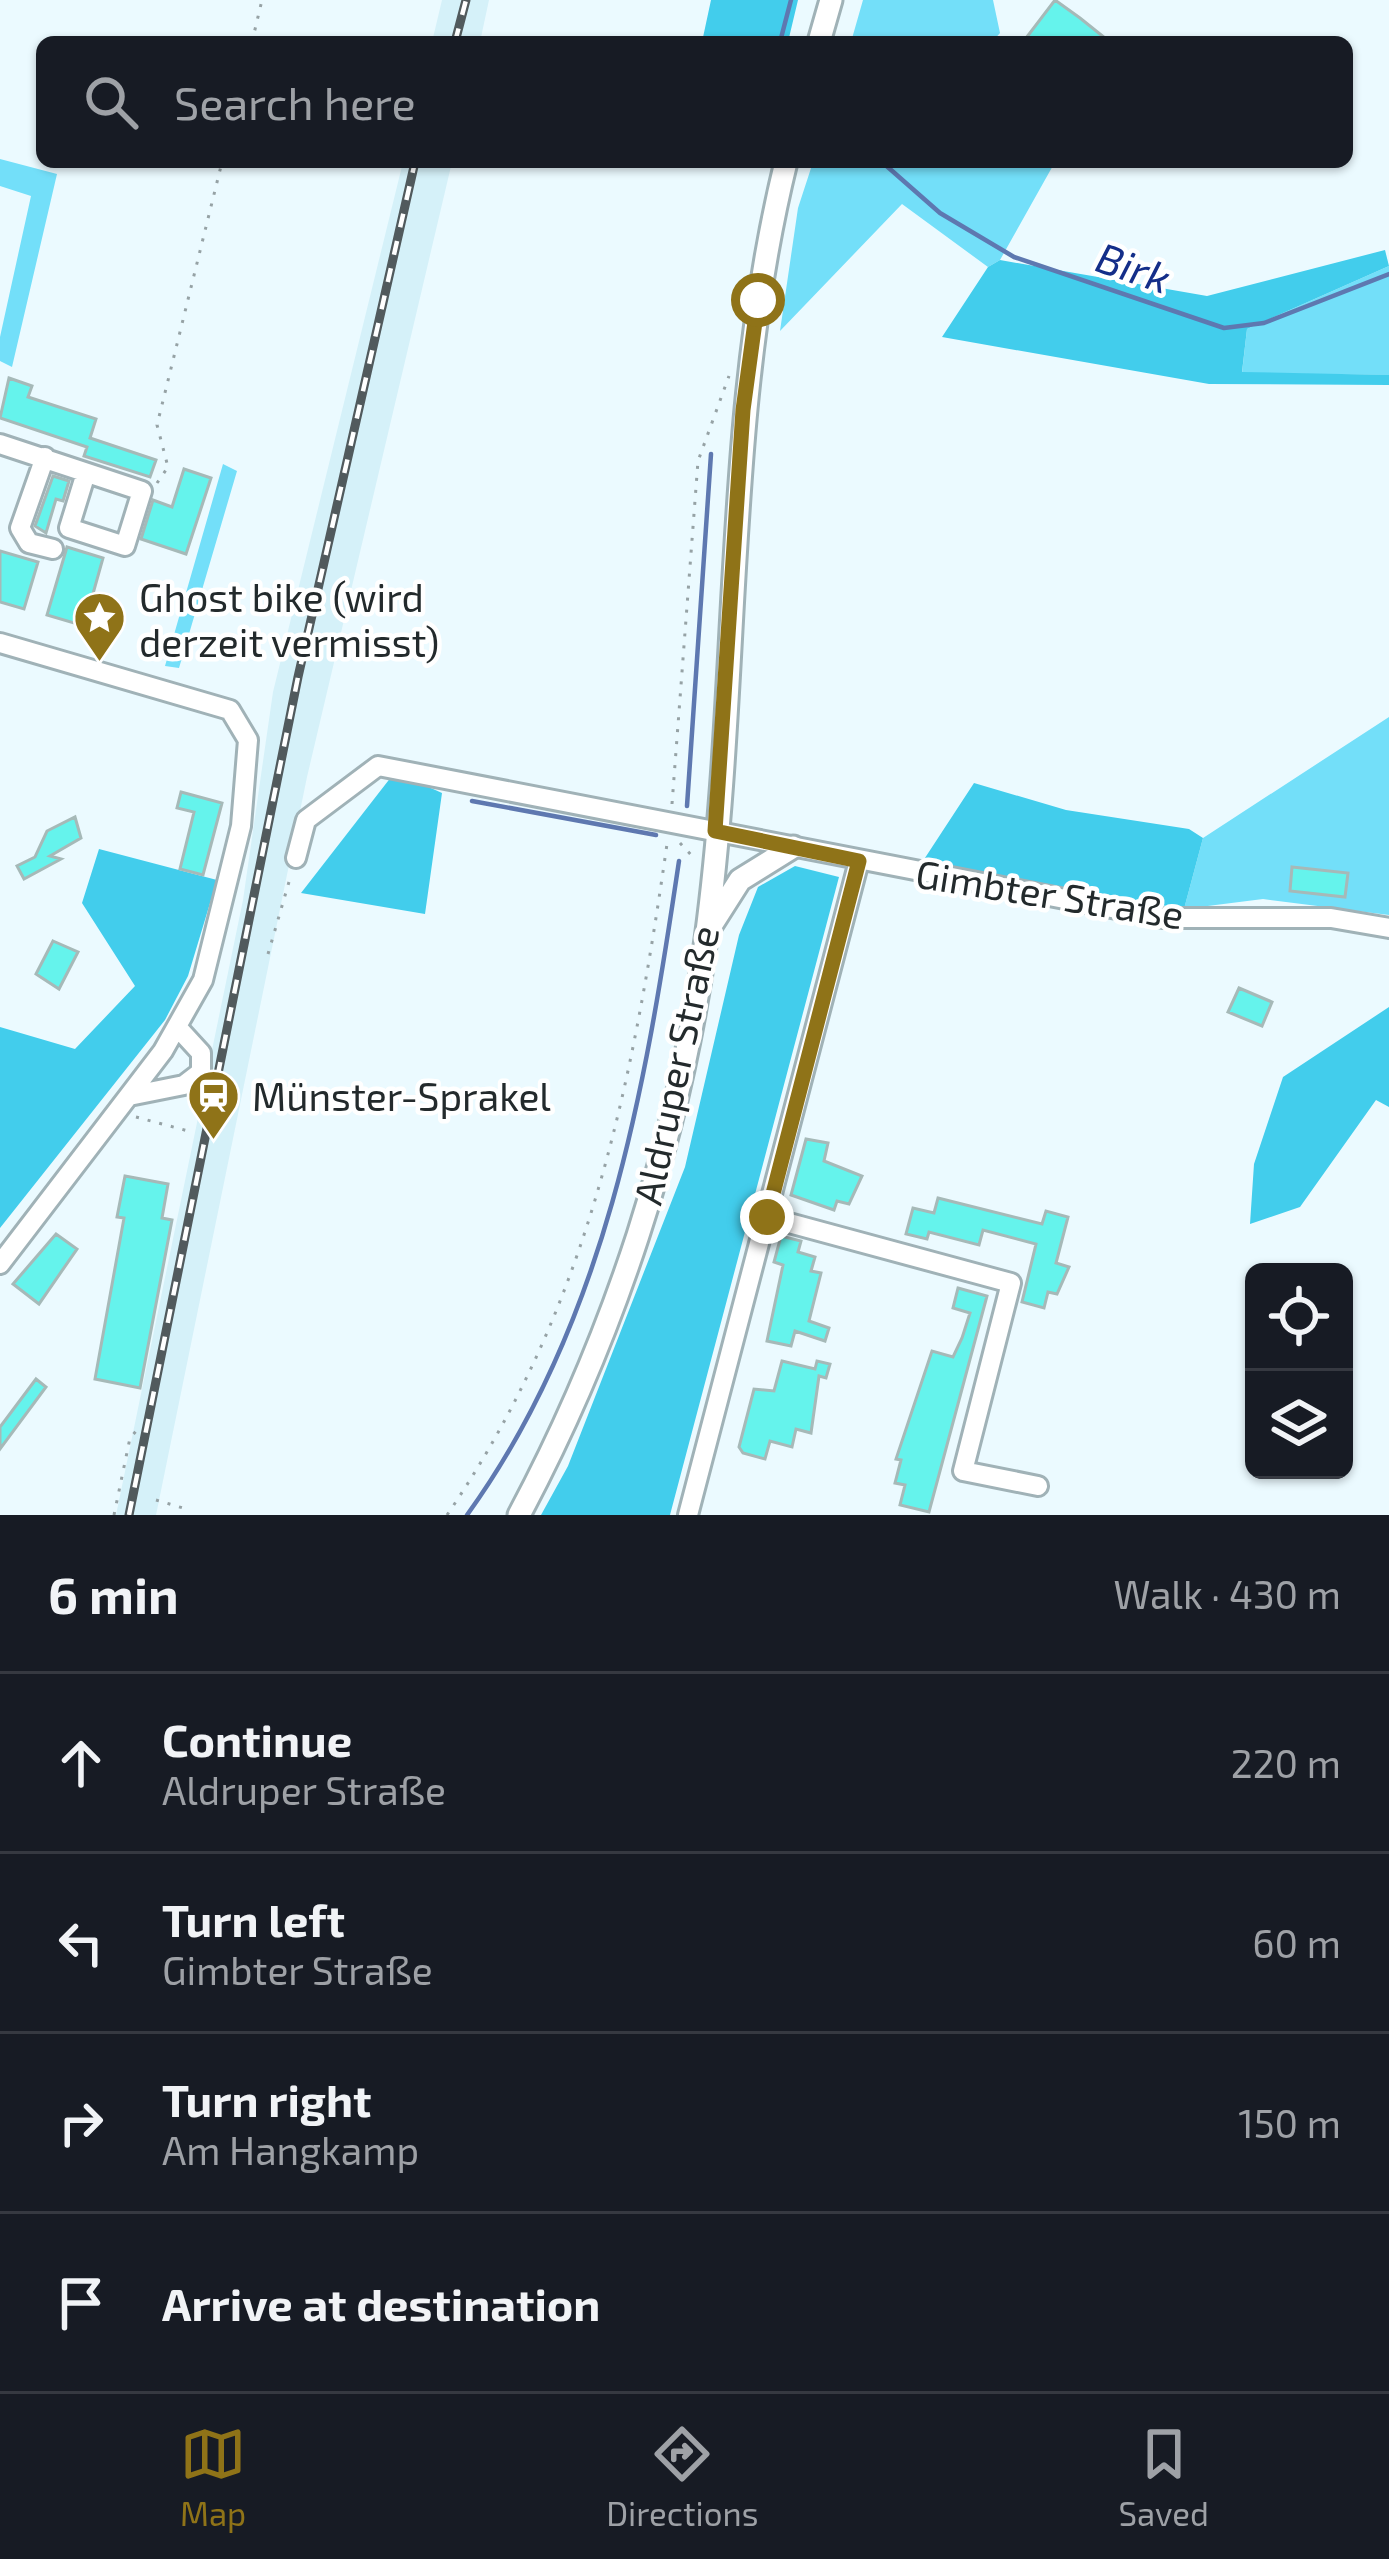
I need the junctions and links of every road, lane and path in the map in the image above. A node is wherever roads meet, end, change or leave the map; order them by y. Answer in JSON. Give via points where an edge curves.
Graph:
{"nodes":[{"id":1,"x":262,"y":0,"type":"edge"},
{"id":2,"x":831,"y":0,"type":"edge"},
{"id":3,"x":253,"y":36,"type":"edge"},
{"id":4,"x":821,"y":36,"type":"edge"},
{"id":5,"x":221,"y":168,"type":"edge"},
{"id":6,"x":785,"y":168,"type":"edge"},
{"id":7,"x":730,"y":374,"type":"dead end"},
{"id":8,"x":0,"y":444,"type":"edge"},
{"id":9,"x":45,"y":457,"type":"junction"},
{"id":10,"x":86,"y":473,"type":"junction"},
{"id":11,"x":142,"y":491,"type":"junction"},
{"id":12,"x":53,"y":549,"type":"dead end"},
{"id":13,"x":0,"y":643,"type":"edge"},
{"id":14,"x":670,"y":823,"type":"junction"},
{"id":15,"x":715,"y":831,"type":"junction"},
{"id":16,"x":793,"y":847,"type":"junction"},
{"id":17,"x":296,"y":858,"type":"joint"},
{"id":18,"x":859,"y":861,"type":"junction"},
{"id":19,"x":1389,"y":928,"type":"edge"},
{"id":20,"x":706,"y":935,"type":"junction"},
{"id":21,"x":268,"y":954,"type":"dead end"},
{"id":22,"x":179,"y":1029,"type":"junction"},
{"id":23,"x":123,"y":1104,"type":"junction"},
{"id":24,"x":192,"y":1132,"type":"dead end"},
{"id":25,"x":767,"y":1217,"type":"junction"},
{"id":26,"x":0,"y":1264,"type":"edge"},
{"id":27,"x":137,"y":1430,"type":"dead end"},
{"id":28,"x":1038,"y":1486,"type":"dead end"},
{"id":29,"x":156,"y":1500,"type":"dead end"},
{"id":30,"x":114,"y":1515,"type":"edge"},
{"id":31,"x":182,"y":1515,"type":"edge"},
{"id":32,"x":447,"y":1515,"type":"edge"},
{"id":33,"x":519,"y":1515,"type":"edge"},
{"id":34,"x":688,"y":1515,"type":"edge"}],
"edges":[{"from":1,"to":3,"type":"path"},
{"from":2,"to":4,"type":"main road"},
{"from":5,"to":11,"type":"path","via":[[157,425],[167,467]]},
{"from":6,"to":15,"type":"main road","name":"Aldruper Straße","via":[[743,410]]},
{"from":7,"to":14,"type":"path","via":[[698,461]]},
{"from":8,"to":9,"type":"street"},
{"from":9,"to":10,"type":"street"},
{"from":9,"to":12,"type":"street","via":[[20,528],[29,543]]},
{"from":10,"to":11,"type":"street"},
{"from":10,"to":11,"type":"street","via":[[69,528],[125,546]]},
{"from":13,"to":22,"type":"street","via":[[230,710],[248,740],[241,826],[211,956]]},
{"from":14,"to":15,"type":"street","name":"Gimbter Straße"},
{"from":14,"to":17,"type":"street","name":"Gimbter Straße","via":[[378,766],[305,820]]},
{"from":14,"to":32,"type":"path","via":[[645,994],[603,1186],[538,1360]]},
{"from":15,"to":16,"type":"street","name":"Gimbter Straße"},
{"from":15,"to":20,"type":"main road","name":"Aldruper Straße"},
{"from":16,"to":18,"type":"street","name":"Gimbter Straße"},
{"from":16,"to":20,"type":"main road","via":[[740,880]]},
{"from":17,"to":21,"type":"path"},
{"from":18,"to":19,"type":"street","name":"Gimbter Straße","via":[[1163,918],[1331,918]]},
{"from":18,"to":25,"type":"street"},
{"from":20,"to":33,"type":"main road","name":"Aldruper Straße","via":[[674,1112],[633,1247]]},
{"from":22,"to":23,"type":"street"},
{"from":22,"to":23,"type":"street","via":[[201,1053],[201,1072]]},
{"from":23,"to":24,"type":"path"},
{"from":23,"to":26,"type":"street"},
{"from":25,"to":28,"type":"street","via":[[1011,1282],[963,1471]]},
{"from":25,"to":34,"type":"street"},
{"from":27,"to":30,"type":"path"},
{"from":29,"to":31,"type":"path","via":[[183,1508]]}]}
